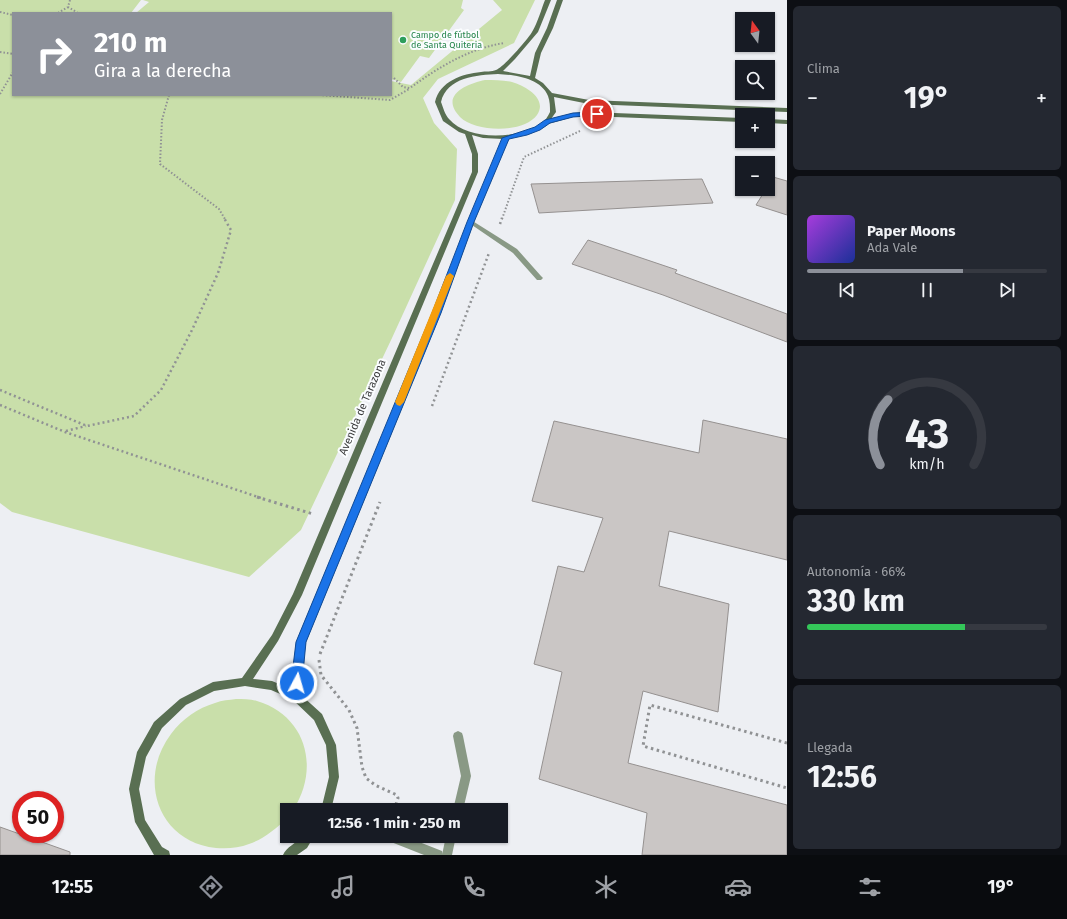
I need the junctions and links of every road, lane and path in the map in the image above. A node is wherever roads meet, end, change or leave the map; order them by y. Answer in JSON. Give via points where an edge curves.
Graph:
{"nodes":[{"id":1,"x":70,"y":0,"type":"edge"},
{"id":2,"x":548,"y":0,"type":"edge"},
{"id":3,"x":560,"y":0,"type":"edge"},
{"id":4,"x":68,"y":7,"type":"junction"},
{"id":5,"x":0,"y":12,"type":"edge"},
{"id":6,"x":60,"y":12,"type":"edge"},
{"id":7,"x":76,"y":12,"type":"edge"},
{"id":8,"x":12,"y":15,"type":"edge"},
{"id":9,"x":504,"y":43,"type":"dead end"},
{"id":10,"x":0,"y":52,"type":"edge"},
{"id":11,"x":12,"y":54,"type":"edge"},
{"id":12,"x":498,"y":72,"type":"junction"},
{"id":13,"x":12,"y":74,"type":"edge"},
{"id":14,"x":394,"y":78,"type":"dead end"},
{"id":15,"x":532,"y":79,"type":"junction"},
{"id":16,"x":410,"y":88,"type":"junction"},
{"id":17,"x":0,"y":94,"type":"edge"},
{"id":18,"x":550,"y":95,"type":"junction"},
{"id":19,"x":169,"y":96,"type":"edge"},
{"id":20,"x":333,"y":96,"type":"edge"},
{"id":21,"x":787,"y":110,"type":"edge"},
{"id":22,"x":735,"y":120,"type":"edge"},
{"id":23,"x":775,"y":121,"type":"edge"},
{"id":24,"x":548,"y":122,"type":"junction"},
{"id":25,"x":787,"y":122,"type":"edge"},
{"id":26,"x":587,"y":128,"type":"dead end"},
{"id":27,"x":468,"y":134,"type":"junction"},
{"id":28,"x":506,"y":138,"type":"junction"},
{"id":29,"x":554,"y":139,"type":"dead end"},
{"id":30,"x":539,"y":145,"type":"dead end"},
{"id":31,"x":470,"y":222,"type":"junction"},
{"id":32,"x":494,"y":238,"type":"junction"},
{"id":33,"x":539,"y":278,"type":"dead end"},
{"id":34,"x":0,"y":390,"type":"edge"},
{"id":35,"x":0,"y":404,"type":"edge"},
{"id":36,"x":432,"y":406,"type":"dead end"},
{"id":37,"x":86,"y":426,"type":"junction"},
{"id":38,"x":65,"y":432,"type":"junction"},
{"id":39,"x":381,"y":499,"type":"dead end"},
{"id":40,"x":330,"y":516,"type":"junction"},
{"id":41,"x":245,"y":682,"type":"junction"},
{"id":42,"x":295,"y":696,"type":"junction"},
{"id":43,"x":458,"y":736,"type":"dead end"},
{"id":44,"x":787,"y":743,"type":"edge"},
{"id":45,"x":787,"y":788,"type":"edge"},
{"id":46,"x":328,"y":803,"type":"edge"},
{"id":47,"x":396,"y":803,"type":"edge"},
{"id":48,"x":460,"y":803,"type":"edge"},
{"id":49,"x":304,"y":843,"type":"edge"},
{"id":50,"x":408,"y":843,"type":"edge"},
{"id":51,"x":450,"y":843,"type":"edge"},
{"id":52,"x":161,"y":854,"type":"edge"},
{"id":53,"x":288,"y":855,"type":"edge"},
{"id":54,"x":438,"y":855,"type":"edge"},
{"id":55,"x":447,"y":855,"type":"edge"}],
"edges":[{"from":1,"to":4,"type":"path"},
{"from":2,"to":12,"type":"main road","via":[[535,32]]},
{"from":3,"to":15,"type":"main road","via":[[538,53]]},
{"from":4,"to":6,"type":"path"},
{"from":4,"to":7,"type":"path"},
{"from":5,"to":8,"type":"path"},
{"from":9,"to":16,"type":"path","via":[[486,46],[462,56]]},
{"from":10,"to":11,"type":"path"},
{"from":12,"to":15,"type":"main road"},
{"from":12,"to":27,"type":"main road","via":[[475,73],[457,79],[444,88],[438,100],[446,121]]},
{"from":13,"to":17,"type":"path"},
{"from":14,"to":16,"type":"path","via":[[405,88]]},
{"from":15,"to":18,"type":"main road","via":[[545,86]]},
{"from":16,"to":20,"type":"path","via":[[390,100]]},
{"from":18,"to":21,"type":"main road","via":[[589,102]]},
{"from":18,"to":24,"type":"main road","via":[[554,104]]},
{"from":19,"to":37,"type":"path","via":[[163,109],[160,164],[219,209],[231,230],[218,273],[161,390],[134,416]]},
{"from":22,"to":24,"type":"main road","via":[[589,114],[573,115]]},
{"from":23,"to":25,"type":"main road"},
{"from":24,"to":28,"type":"main road","via":[[531,131]]},
{"from":26,"to":32,"type":"path","via":[[524,157]]},
{"from":27,"to":28,"type":"main road"},
{"from":27,"to":40,"type":"main road","name":"Avenida de Tarazona","via":[[475,154],[475,172]]},
{"from":28,"to":31,"type":"main road"},
{"from":29,"to":30,"type":"path"},
{"from":31,"to":32,"type":"street"},
{"from":31,"to":42,"type":"main road","via":[[434,320],[301,642]]},
{"from":32,"to":33,"type":"street","via":[[514,251]]},
{"from":32,"to":36,"type":"path"},
{"from":34,"to":37,"type":"path"},
{"from":35,"to":38,"type":"path"},
{"from":37,"to":38,"type":"path"},
{"from":38,"to":40,"type":"path","via":[[307,513]]},
{"from":39,"to":47,"type":"path","via":[[319,654],[319,660],[321,675],[349,710],[356,728],[366,778],[397,795]]},
{"from":40,"to":41,"type":"main road","name":"Avenida de Tarazona","via":[[291,607],[275,638]]},
{"from":41,"to":42,"type":"main road","via":[[272,686]]},
{"from":41,"to":52,"type":"main road","via":[[213,687],[182,702],[158,725],[141,756],[134,789],[140,822]]},
{"from":42,"to":46,"type":"main road","via":[[318,717],[331,745],[334,777]]},
{"from":43,"to":48,"type":"street","via":[[466,776]]},
{"from":44,"to":45,"type":"path","via":[[650,705],[644,746]]},
{"from":49,"to":53,"type":"main road"},
{"from":50,"to":54,"type":"street"},
{"from":51,"to":55,"type":"street"}]}
